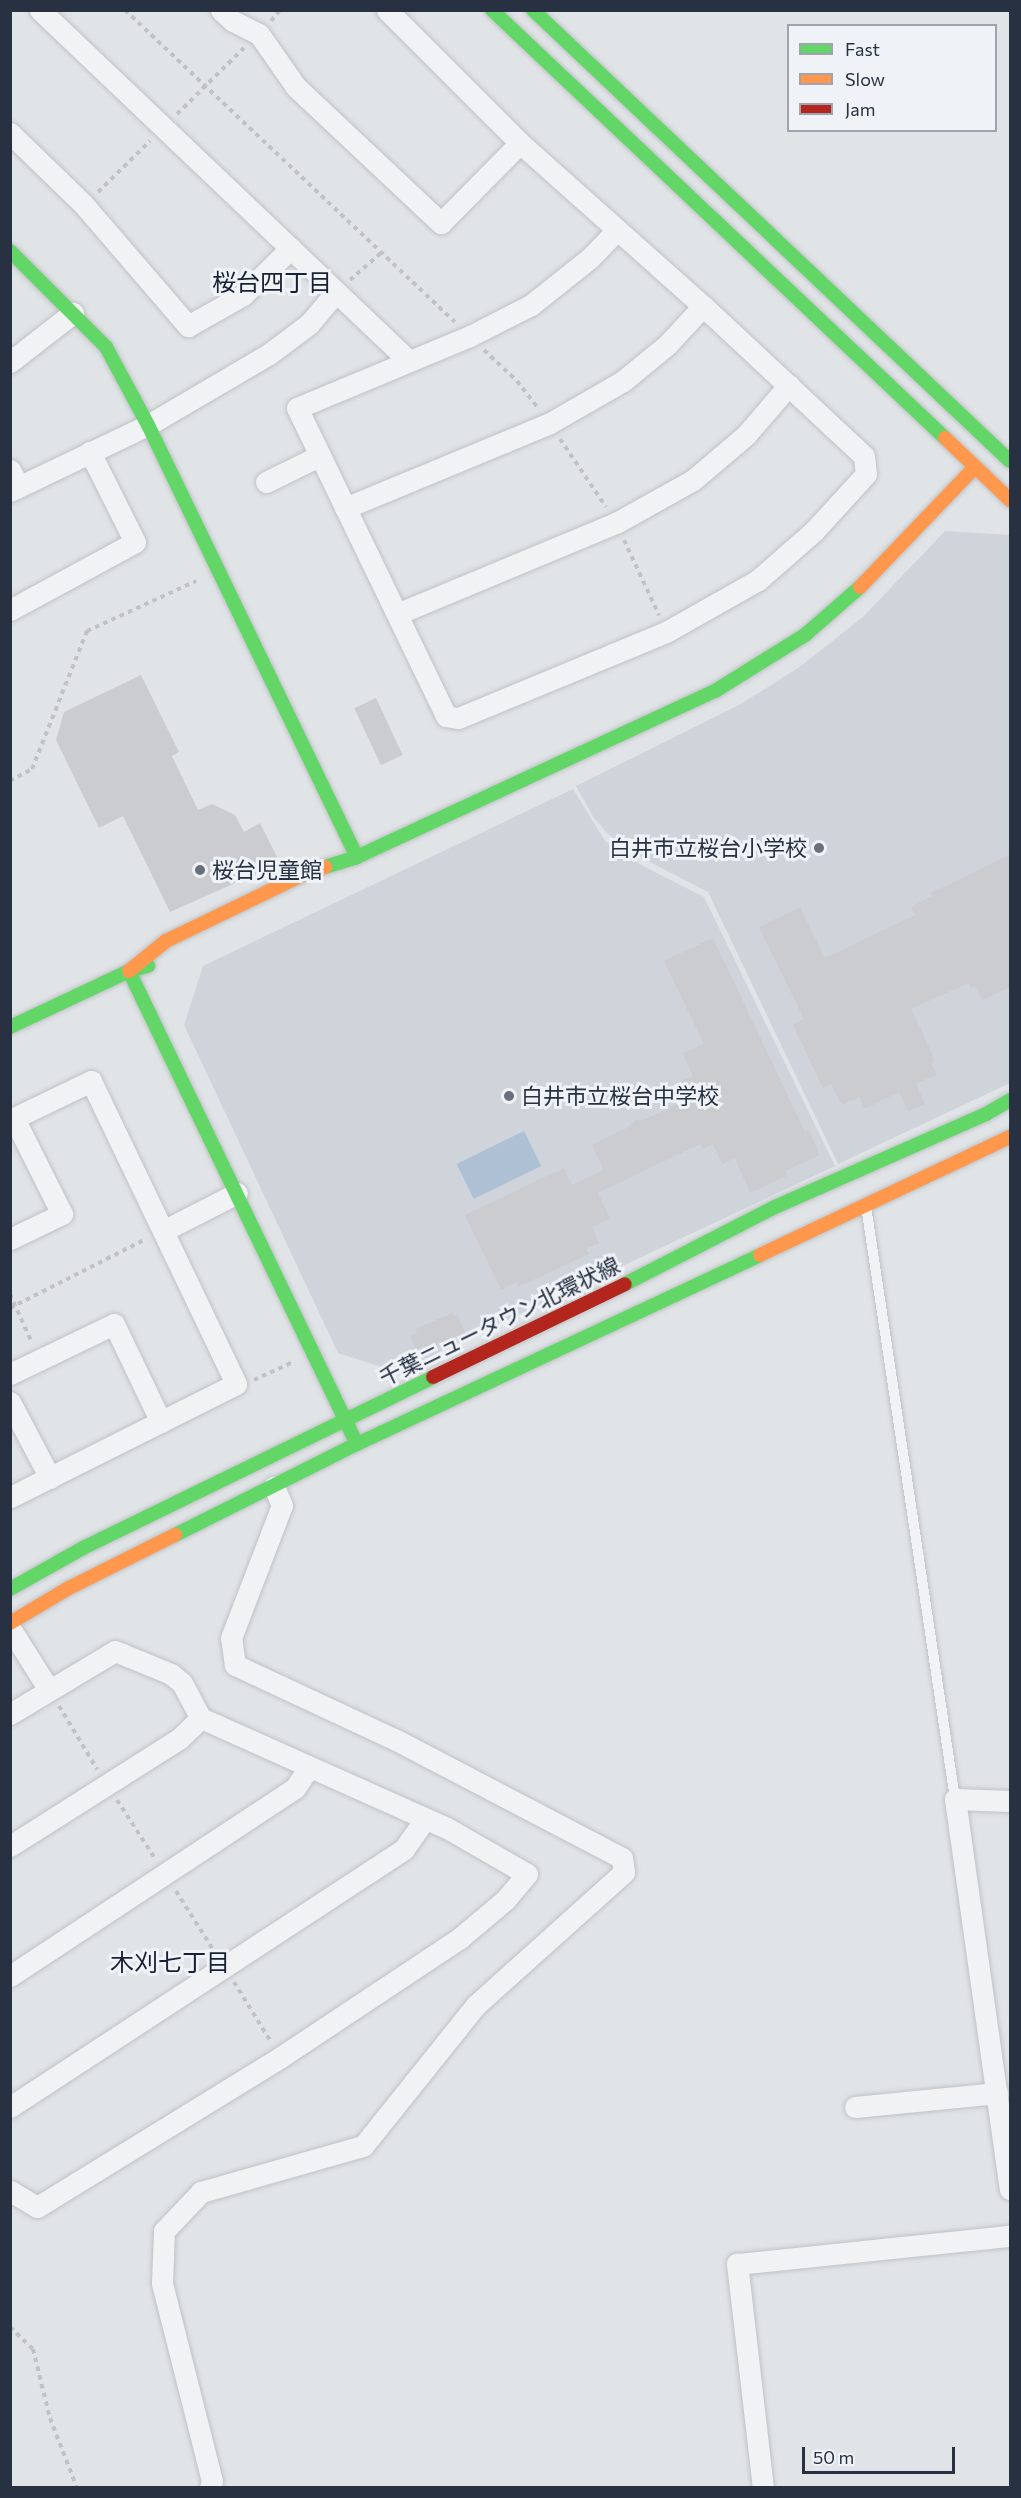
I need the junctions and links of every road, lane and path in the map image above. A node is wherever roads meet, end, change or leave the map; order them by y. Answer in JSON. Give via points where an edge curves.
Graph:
{"nodes":[{"id":1,"x":40,"y":10,"type":"edge"},
{"id":2,"x":125,"y":10,"type":"edge"},
{"id":3,"x":221,"y":10,"type":"edge"},
{"id":4,"x":280,"y":10,"type":"edge"},
{"id":5,"x":387,"y":10,"type":"edge"},
{"id":6,"x":492,"y":10,"type":"edge"},
{"id":7,"x":533,"y":10,"type":"edge"},
{"id":8,"x":259,"y":34,"type":"junction"},
{"id":9,"x":204,"y":86,"type":"junction"},
{"id":10,"x":163,"y":129,"type":"junction"},
{"id":11,"x":10,"y":133,"type":"edge"},
{"id":12,"x":520,"y":143,"type":"junction"},
{"id":13,"x":84,"y":205,"type":"junction"},
{"id":14,"x":617,"y":230,"type":"junction"},
{"id":15,"x":291,"y":249,"type":"junction"},
{"id":16,"x":10,"y":251,"type":"edge"},
{"id":17,"x":381,"y":253,"type":"junction"},
{"id":18,"x":336,"y":292,"type":"junction"},
{"id":19,"x":703,"y":306,"type":"junction"},
{"id":20,"x":73,"y":313,"type":"junction"},
{"id":21,"x":470,"y":336,"type":"junction"},
{"id":22,"x":409,"y":361,"type":"junction"},
{"id":23,"x":10,"y":362,"type":"edge"},
{"id":24,"x":789,"y":385,"type":"junction"},
{"id":25,"x":550,"y":423,"type":"junction"},
{"id":26,"x":148,"y":425,"type":"junction"},
{"id":27,"x":90,"y":452,"type":"junction"},
{"id":28,"x":319,"y":456,"type":"junction"},
{"id":29,"x":1011,"y":461,"type":"edge"},
{"id":30,"x":975,"y":467,"type":"junction"},
{"id":31,"x":266,"y":482,"type":"dead end"},
{"id":32,"x":13,"y":483,"type":"edge"},
{"id":33,"x":1011,"y":500,"type":"edge"},
{"id":34,"x":345,"y":508,"type":"junction"},
{"id":35,"x":616,"y":523,"type":"junction"},
{"id":36,"x":219,"y":571,"type":"junction"},
{"id":37,"x":10,"y":610,"type":"edge"},
{"id":38,"x":397,"y":614,"type":"junction"},
{"id":39,"x":666,"y":632,"type":"junction"},
{"id":40,"x":10,"y":781,"type":"edge"},
{"id":41,"x":357,"y":857,"type":"junction"},
{"id":42,"x":331,"y":879,"type":"dead end"},
{"id":43,"x":162,"y":962,"type":"dead end"},
{"id":44,"x":129,"y":971,"type":"junction"},
{"id":45,"x":10,"y":1027,"type":"edge"},
{"id":46,"x":1011,"y":1100,"type":"edge"},
{"id":47,"x":12,"y":1119,"type":"edge"},
{"id":48,"x":1011,"y":1137,"type":"edge"},
{"id":49,"x":237,"y":1193,"type":"junction"},
{"id":50,"x":866,"y":1203,"type":"junction"},
{"id":51,"x":163,"y":1231,"type":"junction"},
{"id":52,"x":10,"y":1239,"type":"edge"},
{"id":53,"x":10,"y":1294,"type":"edge"},
{"id":54,"x":16,"y":1306,"type":"junction"},
{"id":55,"x":10,"y":1308,"type":"edge"},
{"id":56,"x":40,"y":1360,"type":"junction"},
{"id":57,"x":298,"y":1360,"type":"dead end"},
{"id":58,"x":10,"y":1374,"type":"edge"},
{"id":59,"x":236,"y":1384,"type":"junction"},
{"id":60,"x":10,"y":1402,"type":"edge"},
{"id":61,"x":345,"y":1419,"type":"junction"},
{"id":62,"x":161,"y":1422,"type":"junction"},
{"id":63,"x":357,"y":1444,"type":"junction"},
{"id":64,"x":50,"y":1478,"type":"junction"},
{"id":65,"x":274,"y":1487,"type":"junction"},
{"id":66,"x":10,"y":1497,"type":"edge"},
{"id":67,"x":10,"y":1589,"type":"edge"},
{"id":68,"x":10,"y":1623,"type":"edge"},
{"id":69,"x":10,"y":1628,"type":"edge"},
{"id":70,"x":49,"y":1690,"type":"junction"},
{"id":71,"x":10,"y":1714,"type":"edge"},
{"id":72,"x":201,"y":1718,"type":"junction"},
{"id":73,"x":309,"y":1767,"type":"junction"},
{"id":74,"x":954,"y":1799,"type":"junction"},
{"id":75,"x":1011,"y":1801,"type":"edge"},
{"id":76,"x":425,"y":1819,"type":"junction"},
{"id":77,"x":10,"y":1846,"type":"edge"},
{"id":78,"x":10,"y":1976,"type":"edge"},
{"id":79,"x":1001,"y":2062,"type":"edge"},
{"id":80,"x":997,"y":2093,"type":"junction"},
{"id":81,"x":10,"y":2107,"type":"edge"},
{"id":82,"x":855,"y":2107,"type":"dead end"},
{"id":83,"x":1011,"y":2189,"type":"edge"},
{"id":84,"x":10,"y":2191,"type":"edge"},
{"id":85,"x":1011,"y":2236,"type":"edge"},
{"id":86,"x":10,"y":2327,"type":"edge"},
{"id":87,"x":77,"y":2487,"type":"edge"},
{"id":88,"x":210,"y":2487,"type":"edge"},
{"id":89,"x":763,"y":2487,"type":"edge"}],
"edges":[{"from":1,"to":10,"type":"street"},
{"from":2,"to":9,"type":"path"},
{"from":3,"to":8,"type":"street"},
{"from":4,"to":8,"type":"path"},
{"from":5,"to":12,"type":"street"},
{"from":6,"to":30,"type":"street"},
{"from":7,"to":29,"type":"street"},
{"from":8,"to":9,"type":"path"},
{"from":8,"to":12,"type":"street","via":[[296,87],[441,223]]},
{"from":9,"to":10,"type":"path"},
{"from":9,"to":17,"type":"path"},
{"from":10,"to":13,"type":"path"},
{"from":10,"to":15,"type":"street"},
{"from":11,"to":13,"type":"street"},
{"from":12,"to":14,"type":"street"},
{"from":13,"to":15,"type":"street","via":[[188,326],[243,295]]},
{"from":14,"to":19,"type":"street"},
{"from":14,"to":21,"type":"street","via":[[563,282],[531,305]]},
{"from":15,"to":18,"type":"street"},
{"from":16,"to":20,"type":"street"},
{"from":17,"to":18,"type":"path"},
{"from":17,"to":21,"type":"path"},
{"from":18,"to":22,"type":"street"},
{"from":18,"to":26,"type":"street","via":[[309,324],[269,354]]},
{"from":19,"to":24,"type":"street"},
{"from":19,"to":25,"type":"street","via":[[667,345],[623,381]]},
{"from":20,"to":23,"type":"street"},
{"from":20,"to":26,"type":"street","via":[[106,347]]},
{"from":21,"to":22,"type":"street"},
{"from":21,"to":25,"type":"path","via":[[517,381]]},
{"from":22,"to":28,"type":"street","via":[[297,408]]},
{"from":24,"to":35,"type":"street","via":[[746,435],[693,480]]},
{"from":24,"to":39,"type":"street","via":[[864,456],[866,474],[814,531],[758,580]]},
{"from":25,"to":34,"type":"street"},
{"from":25,"to":35,"type":"path"},
{"from":26,"to":27,"type":"street"},
{"from":26,"to":36,"type":"street"},
{"from":27,"to":32,"type":"street"},
{"from":27,"to":37,"type":"street","via":[[135,542]]},
{"from":28,"to":31,"type":"street"},
{"from":28,"to":34,"type":"street"},
{"from":30,"to":33,"type":"street"},
{"from":30,"to":41,"type":"street","via":[[844,603],[757,667],[715,691]]},
{"from":34,"to":38,"type":"street"},
{"from":35,"to":38,"type":"street"},
{"from":35,"to":39,"type":"path"},
{"from":36,"to":40,"type":"path","via":[[87,631],[32,769]]},
{"from":36,"to":41,"type":"street"},
{"from":38,"to":39,"type":"street","via":[[446,716],[458,718]]},
{"from":41,"to":42,"type":"street"},
{"from":41,"to":44,"type":"street","via":[[309,872],[166,941]]},
{"from":43,"to":44,"type":"street"},
{"from":44,"to":45,"type":"street"},
{"from":44,"to":49,"type":"street"},
{"from":46,"to":61,"type":"street","name":"千葉ニュータウン北環状線","via":[[775,1207],[580,1307]]},
{"from":47,"to":51,"type":"street","via":[[91,1081]]},
{"from":47,"to":52,"type":"street","via":[[62,1214]]},
{"from":48,"to":50,"type":"street"},
{"from":49,"to":51,"type":"street"},
{"from":49,"to":61,"type":"street"},
{"from":50,"to":63,"type":"street"},
{"from":50,"to":74,"type":"lane"},
{"from":51,"to":54,"type":"path"},
{"from":51,"to":59,"type":"street"},
{"from":53,"to":54,"type":"path"},
{"from":54,"to":55,"type":"path"},
{"from":54,"to":56,"type":"path"},
{"from":56,"to":58,"type":"street"},
{"from":56,"to":62,"type":"street","via":[[114,1324]]},
{"from":57,"to":59,"type":"path"},
{"from":59,"to":62,"type":"street"},
{"from":60,"to":64,"type":"street"},
{"from":61,"to":63,"type":"street"},
{"from":61,"to":67,"type":"street","name":"千葉ニュータウン北環状線","via":[[83,1548]]},
{"from":62,"to":64,"type":"street"},
{"from":63,"to":65,"type":"street"},
{"from":64,"to":66,"type":"street"},
{"from":65,"to":68,"type":"street","via":[[67,1589]]},
{"from":65,"to":88,"type":"street","via":[[282,1505],[231,1638],[235,1665],[396,1740],[622,1858],[624,1872],[476,2005],[363,2146],[201,2192],[164,2231],[162,2283],[212,2481]]},
{"from":69,"to":70,"type":"street"},
{"from":70,"to":71,"type":"street"},
{"from":70,"to":72,"type":"street","via":[[115,1651],[171,1674],[182,1683]]},
{"from":72,"to":73,"type":"street"},
{"from":72,"to":77,"type":"street","via":[[180,1738]]},
{"from":73,"to":76,"type":"street"},
{"from":73,"to":78,"type":"street","via":[[295,1788]]},
{"from":74,"to":75,"type":"street"},
{"from":74,"to":79,"type":"street"},
{"from":76,"to":81,"type":"street","via":[[404,1849]]},
{"from":76,"to":84,"type":"street","via":[[527,1874],[505,1900],[460,1938],[281,2057],[78,2182],[37,2207]]},
{"from":79,"to":80,"type":"street"},
{"from":80,"to":82,"type":"street"},
{"from":80,"to":83,"type":"street"},
{"from":85,"to":89,"type":"street","via":[[737,2264]]},
{"from":86,"to":87,"type":"path","via":[[33,2349],[50,2418]]}]}
